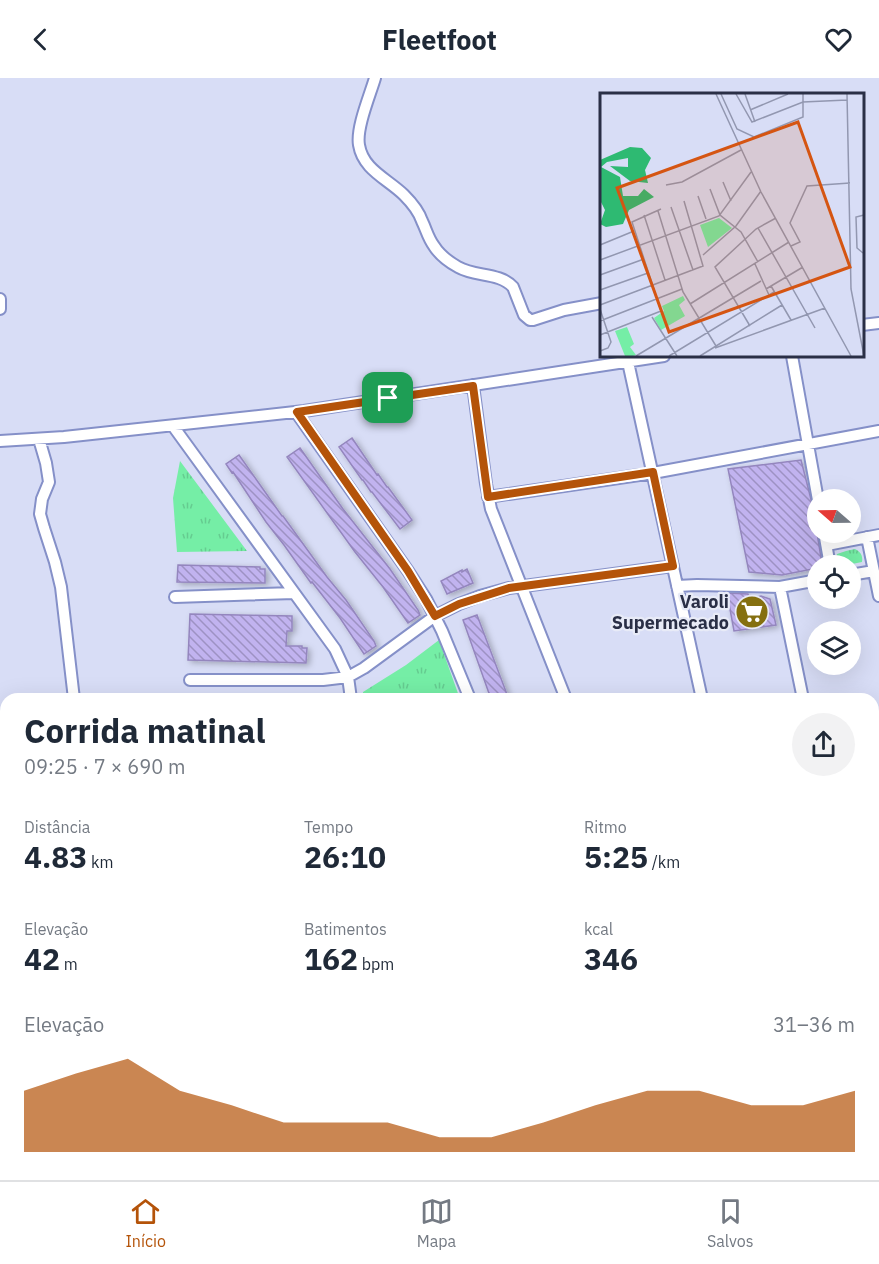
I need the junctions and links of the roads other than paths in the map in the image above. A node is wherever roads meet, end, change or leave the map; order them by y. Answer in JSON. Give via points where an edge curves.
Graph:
{"nodes":[{"id":1,"x":375,"y":78,"type":"edge"},
{"id":2,"x":0,"y":299,"type":"edge"},
{"id":3,"x":600,"y":303,"type":"edge"},
{"id":4,"x":0,"y":309,"type":"edge"},
{"id":5,"x":879,"y":323,"type":"edge"},
{"id":6,"x":864,"y":325,"type":"edge"},
{"id":7,"x":650,"y":357,"type":"edge"},
{"id":8,"x":792,"y":357,"type":"edge"},
{"id":9,"x":628,"y":362,"type":"junction"},
{"id":10,"x":473,"y":386,"type":"junction"},
{"id":11,"x":297,"y":412,"type":"junction"},
{"id":12,"x":173,"y":426,"type":"junction"},
{"id":13,"x":879,"y":431,"type":"edge"},
{"id":14,"x":39,"y":439,"type":"junction"},
{"id":15,"x":0,"y":441,"type":"edge"},
{"id":16,"x":808,"y":443,"type":"junction"},
{"id":17,"x":653,"y":472,"type":"junction"},
{"id":18,"x":816,"y":489,"type":"edge"},
{"id":19,"x":488,"y":497,"type":"junction"},
{"id":20,"x":879,"y":535,"type":"edge"},
{"id":21,"x":867,"y":537,"type":"junction"},
{"id":22,"x":827,"y":545,"type":"joint"},
{"id":23,"x":828,"y":555,"type":"edge"},
{"id":24,"x":673,"y":566,"type":"junction"},
{"id":25,"x":874,"y":571,"type":"junction"},
{"id":26,"x":861,"y":573,"type":"edge"},
{"id":27,"x":807,"y":582,"type":"edge"},
{"id":28,"x":521,"y":586,"type":"junction"},
{"id":29,"x":677,"y":586,"type":"junction"},
{"id":30,"x":780,"y":587,"type":"junction"},
{"id":31,"x":294,"y":593,"type":"junction"},
{"id":32,"x":879,"y":596,"type":"edge"},
{"id":33,"x":175,"y":597,"type":"dead end"},
{"id":34,"x":435,"y":616,"type":"junction"},
{"id":35,"x":348,"y":677,"type":"junction"},
{"id":36,"x":190,"y":680,"type":"dead end"},
{"id":37,"x":73,"y":693,"type":"edge"},
{"id":38,"x":350,"y":693,"type":"edge"},
{"id":39,"x":467,"y":693,"type":"edge"},
{"id":40,"x":564,"y":693,"type":"edge"},
{"id":41,"x":701,"y":693,"type":"edge"},
{"id":42,"x":802,"y":693,"type":"edge"}],
"edges":[{"from":1,"to":3,"type":"street","via":[[362,119],[358,143],[361,152],[376,173],[408,199],[440,253],[460,268],[510,284],[530,320]]},
{"from":2,"to":4,"type":"street"},
{"from":5,"to":6,"type":"street"},
{"from":7,"to":9,"type":"street"},
{"from":8,"to":16,"type":"street"},
{"from":9,"to":10,"type":"street"},
{"from":9,"to":17,"type":"street"},
{"from":10,"to":11,"type":"street"},
{"from":10,"to":19,"type":"street"},
{"from":11,"to":12,"type":"street"},
{"from":11,"to":34,"type":"street"},
{"from":12,"to":14,"type":"street"},
{"from":12,"to":31,"type":"street"},
{"from":13,"to":16,"type":"street"},
{"from":14,"to":15,"type":"street"},
{"from":14,"to":37,"type":"street","via":[[49,482],[40,514],[61,586]]},
{"from":16,"to":17,"type":"street"},
{"from":16,"to":18,"type":"street"},
{"from":17,"to":19,"type":"street"},
{"from":17,"to":24,"type":"street"},
{"from":19,"to":28,"type":"street"},
{"from":20,"to":21,"type":"street"},
{"from":21,"to":22,"type":"street"},
{"from":21,"to":25,"type":"street"},
{"from":22,"to":23,"type":"street"},
{"from":24,"to":28,"type":"street"},
{"from":24,"to":29,"type":"street"},
{"from":25,"to":26,"type":"street"},
{"from":25,"to":32,"type":"street"},
{"from":27,"to":30,"type":"street"},
{"from":28,"to":34,"type":"street","via":[[480,596]]},
{"from":28,"to":40,"type":"street"},
{"from":29,"to":30,"type":"street"},
{"from":29,"to":41,"type":"street"},
{"from":30,"to":42,"type":"street"},
{"from":31,"to":33,"type":"street"},
{"from":31,"to":35,"type":"street","via":[[335,649]]},
{"from":34,"to":35,"type":"street"},
{"from":34,"to":39,"type":"street"},
{"from":35,"to":36,"type":"street"},
{"from":35,"to":38,"type":"street"}]}
